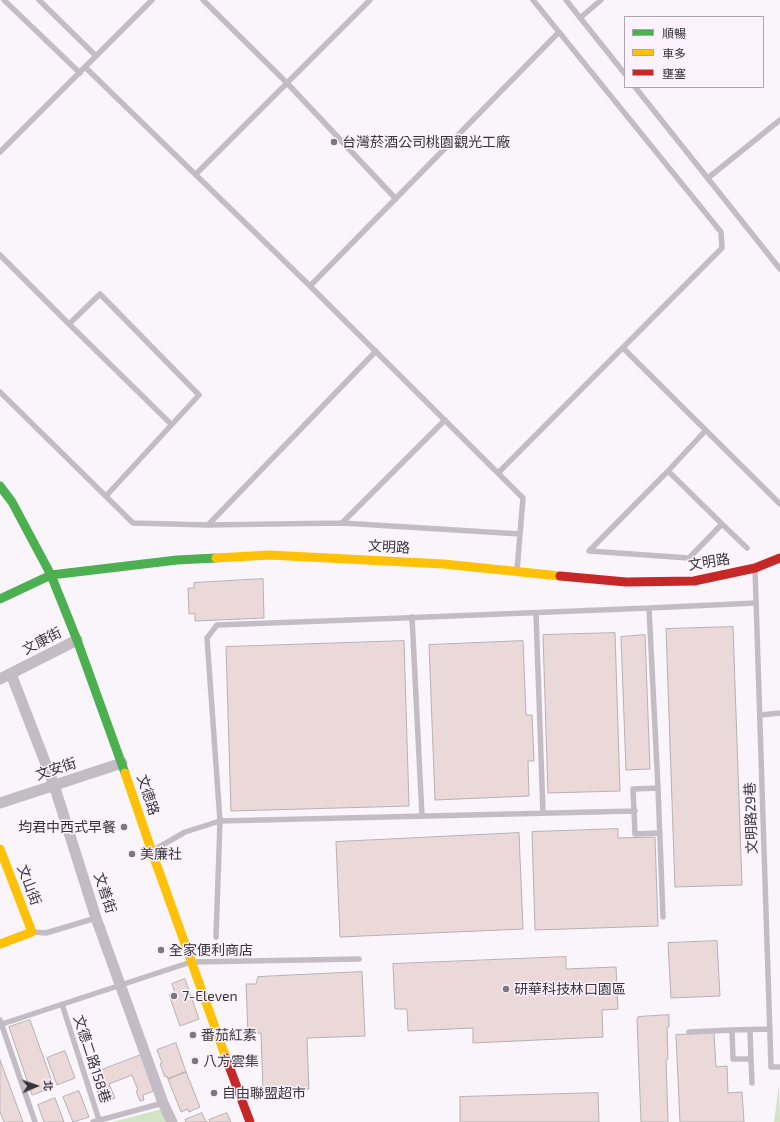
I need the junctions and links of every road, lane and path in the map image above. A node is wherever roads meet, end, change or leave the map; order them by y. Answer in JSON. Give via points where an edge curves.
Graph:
{"nodes":[{"id":1,"x":4,"y":0,"type":"edge"},
{"id":2,"x":40,"y":0,"type":"edge"},
{"id":3,"x":152,"y":0,"type":"edge"},
{"id":4,"x":203,"y":0,"type":"edge"},
{"id":5,"x":370,"y":0,"type":"edge"},
{"id":6,"x":533,"y":0,"type":"edge"},
{"id":7,"x":566,"y":0,"type":"edge"},
{"id":8,"x":601,"y":0,"type":"edge"},
{"id":9,"x":580,"y":18,"type":"junction"},
{"id":10,"x":558,"y":33,"type":"junction"},
{"id":11,"x":96,"y":56,"type":"junction"},
{"id":12,"x":85,"y":67,"type":"junction"},
{"id":13,"x":80,"y":73,"type":"junction"},
{"id":14,"x":624,"y":73,"type":"edge"},
{"id":15,"x":287,"y":83,"type":"junction"},
{"id":16,"x":636,"y":88,"type":"edge"},
{"id":17,"x":780,"y":120,"type":"edge"},
{"id":18,"x":0,"y":152,"type":"edge"},
{"id":19,"x":196,"y":174,"type":"junction"},
{"id":20,"x":708,"y":178,"type":"junction"},
{"id":21,"x":396,"y":198,"type":"junction"},
{"id":22,"x":0,"y":255,"type":"edge"},
{"id":23,"x":780,"y":269,"type":"edge"},
{"id":24,"x":310,"y":286,"type":"junction"},
{"id":25,"x":69,"y":324,"type":"junction"},
{"id":26,"x":623,"y":348,"type":"junction"},
{"id":27,"x":376,"y":351,"type":"junction"},
{"id":28,"x":0,"y":392,"type":"edge"},
{"id":29,"x":445,"y":420,"type":"junction"},
{"id":30,"x":171,"y":424,"type":"junction"},
{"id":31,"x":706,"y":430,"type":"junction"},
{"id":32,"x":668,"y":471,"type":"junction"},
{"id":33,"x":498,"y":473,"type":"junction"},
{"id":34,"x":0,"y":486,"type":"edge"},
{"id":35,"x":106,"y":496,"type":"junction"},
{"id":36,"x":780,"y":504,"type":"edge"},
{"id":37,"x":342,"y":523,"type":"junction"},
{"id":38,"x":722,"y":524,"type":"junction"},
{"id":39,"x":208,"y":525,"type":"junction"},
{"id":40,"x":520,"y":534,"type":"junction"},
{"id":41,"x":748,"y":548,"type":"dead end"},
{"id":42,"x":780,"y":558,"type":"edge"},
{"id":43,"x":755,"y":568,"type":"junction"},
{"id":44,"x":517,"y":571,"type":"junction"},
{"id":45,"x":51,"y":575,"type":"junction"},
{"id":46,"x":0,"y":599,"type":"edge"},
{"id":47,"x":756,"y":603,"type":"junction"},
{"id":48,"x":649,"y":608,"type":"junction"},
{"id":49,"x":536,"y":614,"type":"junction"},
{"id":50,"x":412,"y":617,"type":"junction"},
{"id":51,"x":77,"y":640,"type":"junction"},
{"id":52,"x":11,"y":674,"type":"junction"},
{"id":53,"x":0,"y":679,"type":"edge"},
{"id":54,"x":780,"y":713,"type":"edge"},
{"id":55,"x":760,"y":715,"type":"junction"},
{"id":56,"x":122,"y":763,"type":"junction"},
{"id":57,"x":54,"y":785,"type":"junction"},
{"id":58,"x":658,"y":788,"type":"junction"},
{"id":59,"x":0,"y":803,"type":"edge"},
{"id":60,"x":634,"y":811,"type":"junction"},
{"id":61,"x":543,"y":813,"type":"junction"},
{"id":62,"x":422,"y":816,"type":"junction"},
{"id":63,"x":220,"y":821,"type":"junction"},
{"id":64,"x":660,"y":833,"type":"junction"},
{"id":65,"x":0,"y":849,"type":"edge"},
{"id":66,"x":152,"y":852,"type":"junction"},
{"id":67,"x":663,"y":917,"type":"dead end"},
{"id":68,"x":96,"y":918,"type":"junction"},
{"id":69,"x":32,"y":932,"type":"junction"},
{"id":70,"x":216,"y":937,"type":"dead end"},
{"id":71,"x":0,"y":944,"type":"edge"},
{"id":72,"x":359,"y":959,"type":"dead end"},
{"id":73,"x":191,"y":962,"type":"junction"},
{"id":74,"x":121,"y":985,"type":"junction"},
{"id":75,"x":62,"y":1004,"type":"junction"},
{"id":76,"x":1,"y":1022,"type":"edge"},
{"id":77,"x":770,"y":1029,"type":"junction"},
{"id":78,"x":732,"y":1030,"type":"junction"},
{"id":79,"x":750,"y":1030,"type":"junction"},
{"id":80,"x":689,"y":1032,"type":"dead end"},
{"id":81,"x":751,"y":1058,"type":"junction"},
{"id":82,"x":780,"y":1067,"type":"edge"},
{"id":83,"x":752,"y":1083,"type":"dead end"},
{"id":84,"x":163,"y":1103,"type":"junction"},
{"id":85,"x":96,"y":1121,"type":"edge"},
{"id":86,"x":35,"y":1122,"type":"edge"},
{"id":87,"x":172,"y":1122,"type":"edge"},
{"id":88,"x":250,"y":1122,"type":"edge"}],
"edges":[{"from":1,"to":13,"type":"lane"},
{"from":2,"to":11,"type":"lane"},
{"from":3,"to":11,"type":"lane"},
{"from":4,"to":15,"type":"lane"},
{"from":5,"to":15,"type":"lane"},
{"from":6,"to":10,"type":"lane"},
{"from":7,"to":9,"type":"lane"},
{"from":8,"to":9,"type":"lane"},
{"from":9,"to":14,"type":"lane"},
{"from":10,"to":21,"type":"lane"},
{"from":10,"to":26,"type":"lane","via":[[720,232],[722,248]]},
{"from":11,"to":12,"type":"lane"},
{"from":12,"to":13,"type":"lane"},
{"from":12,"to":19,"type":"lane"},
{"from":13,"to":18,"type":"lane"},
{"from":15,"to":19,"type":"lane"},
{"from":15,"to":21,"type":"lane"},
{"from":16,"to":20,"type":"lane"},
{"from":17,"to":20,"type":"lane"},
{"from":19,"to":24,"type":"lane"},
{"from":20,"to":23,"type":"lane"},
{"from":21,"to":24,"type":"lane"},
{"from":22,"to":25,"type":"lane"},
{"from":24,"to":27,"type":"lane"},
{"from":25,"to":30,"type":"lane"},
{"from":25,"to":30,"type":"lane","via":[[100,294],[199,395]]},
{"from":26,"to":31,"type":"lane"},
{"from":26,"to":33,"type":"lane"},
{"from":27,"to":29,"type":"lane"},
{"from":27,"to":39,"type":"lane"},
{"from":28,"to":35,"type":"lane"},
{"from":29,"to":33,"type":"lane"},
{"from":29,"to":37,"type":"lane"},
{"from":30,"to":35,"type":"lane"},
{"from":31,"to":32,"type":"lane"},
{"from":31,"to":36,"type":"lane"},
{"from":32,"to":38,"type":"lane"},
{"from":32,"to":38,"type":"lane","via":[[589,551],[689,558]]},
{"from":33,"to":40,"type":"lane","via":[[523,498]]},
{"from":34,"to":45,"type":"street","name":"文德路","via":[[12,502]]},
{"from":35,"to":39,"type":"lane","via":[[133,523]]},
{"from":37,"to":39,"type":"lane"},
{"from":37,"to":40,"type":"lane"},
{"from":38,"to":41,"type":"lane"},
{"from":40,"to":44,"type":"lane"},
{"from":42,"to":43,"type":"street","name":"文明路"},
{"from":43,"to":44,"type":"street","name":"文明路","via":[[694,581],[626,582]]},
{"from":43,"to":47,"type":"lane","name":"文明路29巷"},
{"from":44,"to":45,"type":"street","name":"文明路","via":[[444,564],[268,556],[177,560]]},
{"from":45,"to":46,"type":"street","name":"文明路"},
{"from":45,"to":51,"type":"street","name":"文德路"},
{"from":47,"to":48,"type":"lane"},
{"from":47,"to":55,"type":"lane","name":"文明路29巷"},
{"from":48,"to":49,"type":"lane"},
{"from":48,"to":58,"type":"lane"},
{"from":49,"to":50,"type":"lane"},
{"from":49,"to":61,"type":"lane"},
{"from":50,"to":62,"type":"lane"},
{"from":50,"to":63,"type":"lane","via":[[217,625],[207,638]]},
{"from":51,"to":52,"type":"street","name":"文康街"},
{"from":51,"to":56,"type":"street","name":"文德路"},
{"from":52,"to":53,"type":"street","name":"文康街"},
{"from":52,"to":57,"type":"street","name":"文善街"},
{"from":54,"to":55,"type":"lane"},
{"from":55,"to":77,"type":"lane","name":"文明路29巷"},
{"from":56,"to":57,"type":"street","name":"文安街"},
{"from":56,"to":66,"type":"street","name":"文德路"},
{"from":57,"to":59,"type":"street","name":"文安街"},
{"from":57,"to":68,"type":"street","name":"文善街"},
{"from":58,"to":60,"type":"lane","via":[[633,789]]},
{"from":58,"to":64,"type":"lane"},
{"from":60,"to":61,"type":"lane"},
{"from":60,"to":64,"type":"lane","via":[[635,834]]},
{"from":61,"to":62,"type":"lane"},
{"from":62,"to":63,"type":"lane"},
{"from":63,"to":66,"type":"lane","via":[[184,832]]},
{"from":63,"to":70,"type":"lane"},
{"from":64,"to":67,"type":"lane"},
{"from":65,"to":69,"type":"street","name":"文山街","via":[[7,875]]},
{"from":66,"to":73,"type":"street","name":"文德路"},
{"from":68,"to":69,"type":"lane","via":[[46,933]]},
{"from":68,"to":74,"type":"street","name":"文善街"},
{"from":69,"to":71,"type":"street"},
{"from":72,"to":73,"type":"lane"},
{"from":73,"to":74,"type":"lane"},
{"from":73,"to":88,"type":"street","name":"文德路"},
{"from":74,"to":75,"type":"lane"},
{"from":74,"to":84,"type":"street","name":"文善街"},
{"from":75,"to":76,"type":"lane"},
{"from":75,"to":85,"type":"lane","name":"文德二路158巷"},
{"from":76,"to":86,"type":"lane"},
{"from":77,"to":79,"type":"lane"},
{"from":77,"to":82,"type":"lane","name":"文明路29巷","via":[[771,1067]]},
{"from":78,"to":79,"type":"lane"},
{"from":78,"to":80,"type":"lane"},
{"from":78,"to":81,"type":"lane","via":[[733,1059]]},
{"from":79,"to":81,"type":"lane"},
{"from":81,"to":83,"type":"lane"},
{"from":84,"to":85,"type":"lane"},
{"from":84,"to":87,"type":"street","name":"文善街"}]}
